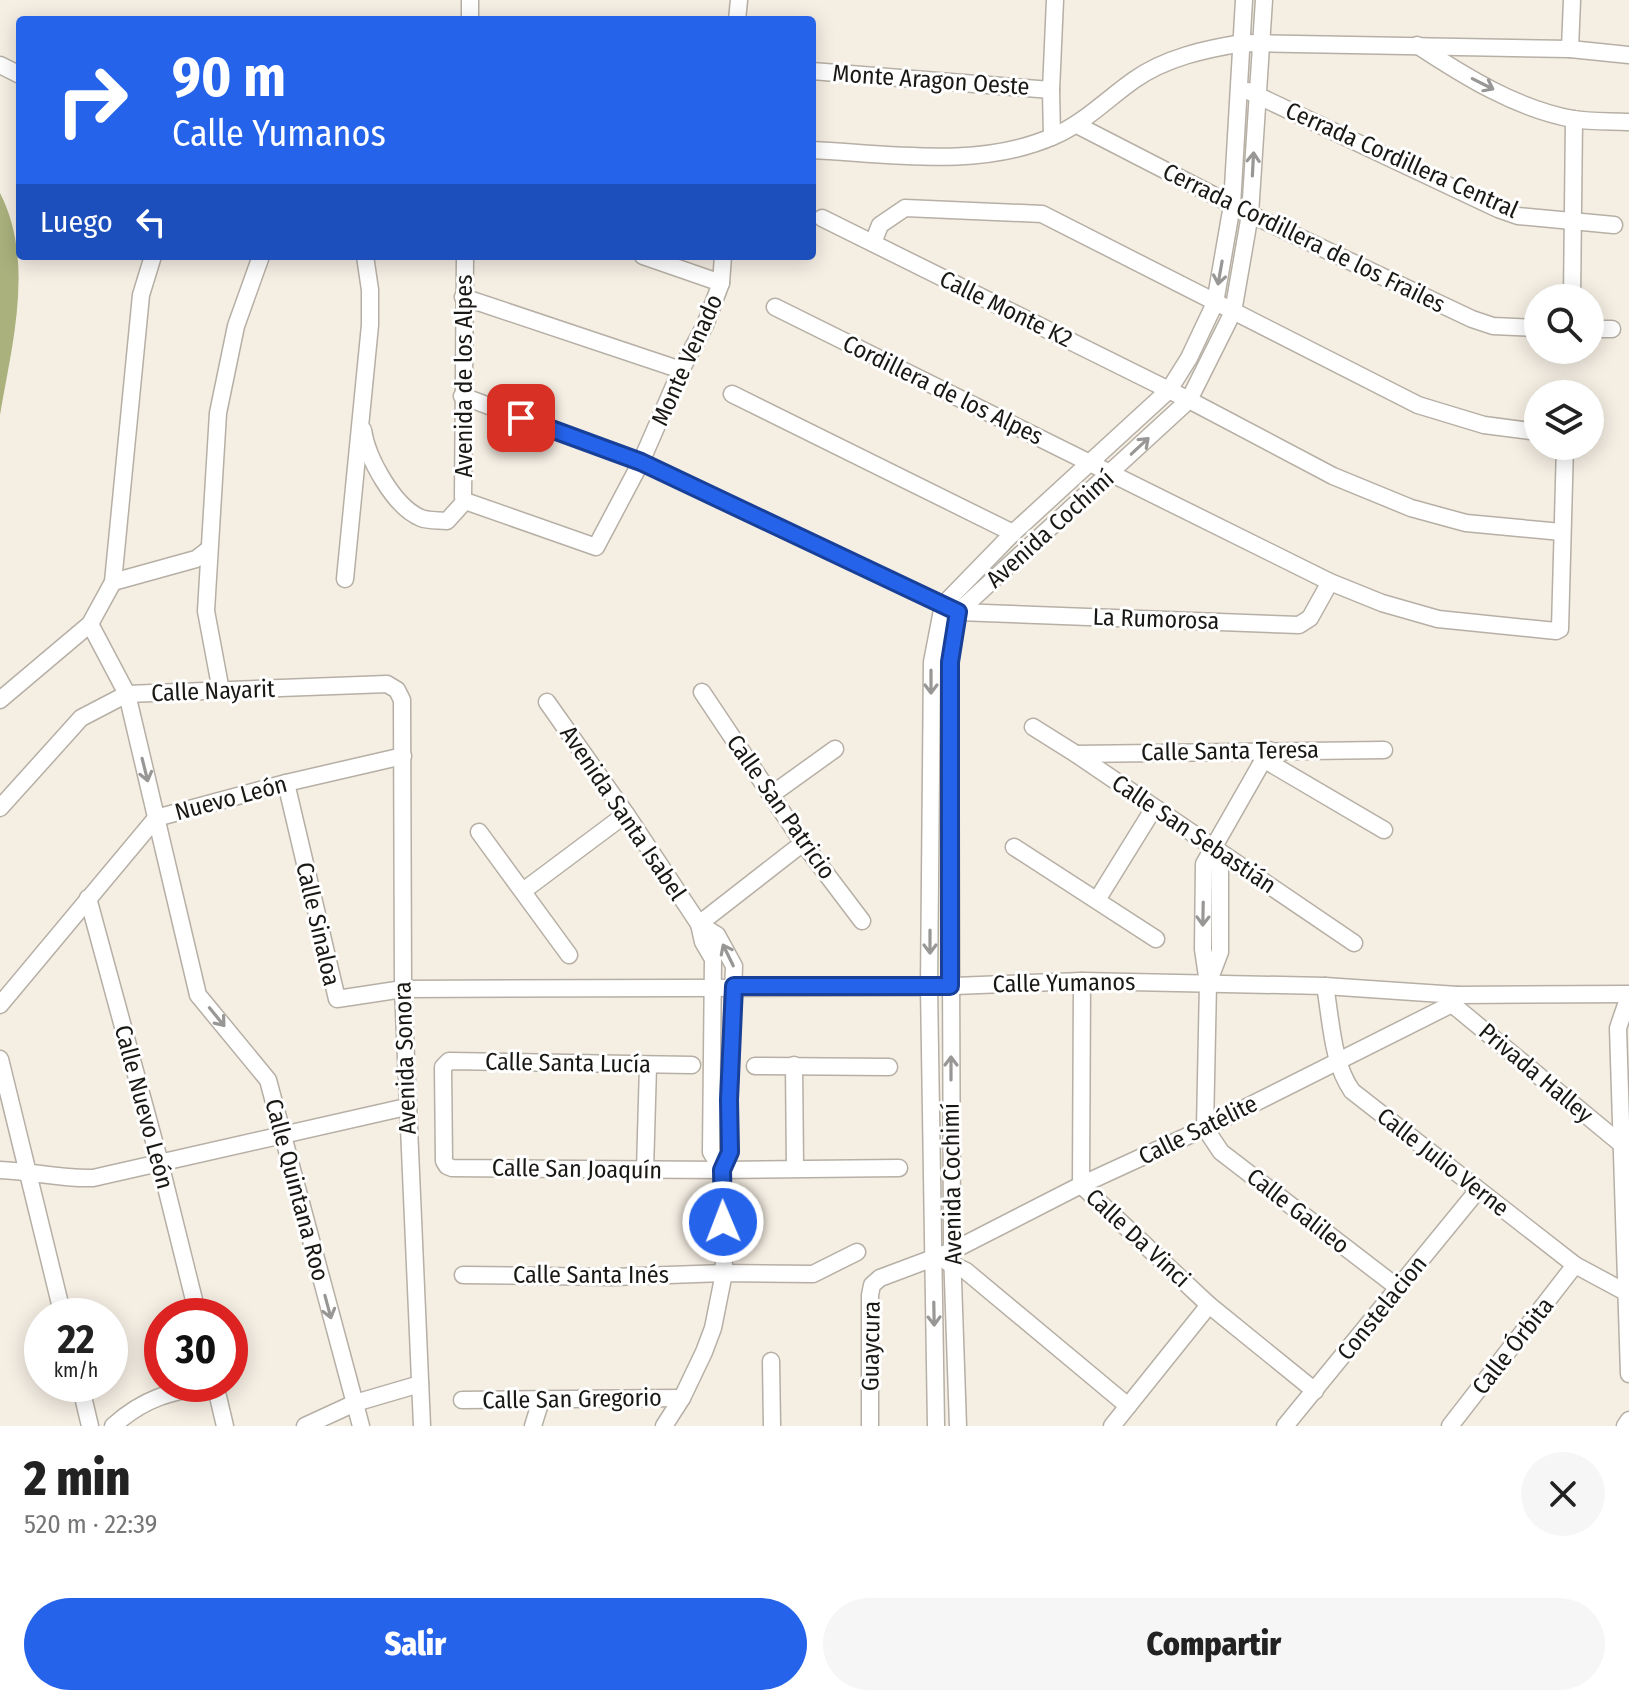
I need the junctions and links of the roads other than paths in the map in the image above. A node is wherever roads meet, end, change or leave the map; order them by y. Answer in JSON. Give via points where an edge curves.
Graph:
{"nodes":[{"id":1,"x":1055,"y":0,"type":"edge"},
{"id":2,"x":1244,"y":0,"type":"edge"},
{"id":3,"x":1264,"y":0,"type":"edge"},
{"id":4,"x":1572,"y":0,"type":"edge"},
{"id":5,"x":1262,"y":42,"type":"junction"},
{"id":6,"x":1243,"y":43,"type":"junction"},
{"id":7,"x":1416,"y":45,"type":"junction"},
{"id":8,"x":1570,"y":49,"type":"junction"},
{"id":9,"x":1629,"y":55,"type":"edge"},
{"id":10,"x":816,"y":71,"type":"edge"},
{"id":11,"x":1240,"y":89,"type":"junction"},
{"id":12,"x":1051,"y":90,"type":"junction"},
{"id":13,"x":1257,"y":94,"type":"junction"},
{"id":14,"x":1574,"y":119,"type":"junction"},
{"id":15,"x":1629,"y":122,"type":"edge"},
{"id":16,"x":1077,"y":125,"type":"junction"},
{"id":17,"x":1052,"y":137,"type":"junction"},
{"id":18,"x":816,"y":150,"type":"edge"},
{"id":19,"x":1232,"y":205,"type":"junction"},
{"id":20,"x":1250,"y":214,"type":"junction"},
{"id":21,"x":822,"y":218,"type":"dead end"},
{"id":22,"x":1573,"y":223,"type":"junction"},
{"id":23,"x":1614,"y":225,"type":"dead end"},
{"id":24,"x":873,"y":243,"type":"junction"},
{"id":25,"x":152,"y":260,"type":"edge"},
{"id":26,"x":260,"y":260,"type":"edge"},
{"id":27,"x":366,"y":260,"type":"edge"},
{"id":28,"x":465,"y":260,"type":"edge"},
{"id":29,"x":655,"y":260,"type":"edge"},
{"id":30,"x":723,"y":260,"type":"edge"},
{"id":31,"x":721,"y":283,"type":"junction"},
{"id":32,"x":1572,"y":284,"type":"edge"},
{"id":33,"x":463,"y":297,"type":"junction"},
{"id":34,"x":1215,"y":303,"type":"junction"},
{"id":35,"x":775,"y":307,"type":"dead end"},
{"id":36,"x":1233,"y":312,"type":"junction"},
{"id":37,"x":1524,"y":327,"type":"edge"},
{"id":38,"x":1604,"y":329,"type":"edge"},
{"id":39,"x":1612,"y":329,"type":"dead end"},
{"id":40,"x":681,"y":370,"type":"junction"},
{"id":41,"x":1169,"y":390,"type":"junction"},
{"id":42,"x":732,"y":394,"type":"dead end"},
{"id":43,"x":462,"y":396,"type":"junction"},
{"id":44,"x":1189,"y":400,"type":"junction"},
{"id":45,"x":360,"y":411,"type":"junction"},
{"id":46,"x":1524,"y":430,"type":"edge"},
{"id":47,"x":1565,"y":460,"type":"edge"},
{"id":48,"x":641,"y":462,"type":"junction"},
{"id":49,"x":1092,"y":463,"type":"junction"},
{"id":50,"x":1111,"y":473,"type":"junction"},
{"id":51,"x":465,"y":501,"type":"junction"},
{"id":52,"x":1562,"y":532,"type":"junction"},
{"id":53,"x":1013,"y":533,"type":"junction"},
{"id":54,"x":596,"y":547,"type":"joint"},
{"id":55,"x":209,"y":549,"type":"junction"},
{"id":56,"x":345,"y":579,"type":"dead end"},
{"id":57,"x":113,"y":582,"type":"junction"},
{"id":58,"x":1330,"y":582,"type":"junction"},
{"id":59,"x":950,"y":609,"type":"junction"},
{"id":60,"x":90,"y":624,"type":"junction"},
{"id":61,"x":397,"y":690,"type":"joint"},
{"id":62,"x":221,"y":691,"type":"junction"},
{"id":63,"x":702,"y":692,"type":"dead end"},
{"id":64,"x":127,"y":694,"type":"junction"},
{"id":65,"x":0,"y":700,"type":"edge"},
{"id":66,"x":547,"y":702,"type":"dead end"},
{"id":67,"x":1033,"y":727,"type":"dead end"},
{"id":68,"x":835,"y":749,"type":"dead end"},
{"id":69,"x":1384,"y":750,"type":"dead end"},
{"id":70,"x":1076,"y":754,"type":"junction"},
{"id":71,"x":1266,"y":755,"type":"junction"},
{"id":72,"x":403,"y":756,"type":"junction"},
{"id":73,"x":286,"y":783,"type":"junction"},
{"id":74,"x":771,"y":795,"type":"junction"},
{"id":75,"x":0,"y":808,"type":"edge"},
{"id":76,"x":1154,"y":808,"type":"junction"},
{"id":77,"x":626,"y":814,"type":"junction"},
{"id":78,"x":156,"y":818,"type":"junction"},
{"id":79,"x":1384,"y":830,"type":"dead end"},
{"id":80,"x":479,"y":832,"type":"dead end"},
{"id":81,"x":803,"y":843,"type":"junction"},
{"id":82,"x":1014,"y":847,"type":"dead end"},
{"id":83,"x":1214,"y":847,"type":"junction"},
{"id":84,"x":523,"y":891,"type":"junction"},
{"id":85,"x":88,"y":898,"type":"junction"},
{"id":86,"x":1097,"y":900,"type":"junction"},
{"id":87,"x":862,"y":921,"type":"dead end"},
{"id":88,"x":699,"y":924,"type":"junction"},
{"id":89,"x":1156,"y":939,"type":"dead end"},
{"id":90,"x":1354,"y":943,"type":"dead end"},
{"id":91,"x":569,"y":955,"type":"dead end"},
{"id":92,"x":1082,"y":981,"type":"junction"},
{"id":93,"x":1208,"y":983,"type":"junction"},
{"id":94,"x":734,"y":986,"type":"junction"},
{"id":95,"x":950,"y":986,"type":"junction"},
{"id":96,"x":1325,"y":986,"type":"junction"},
{"id":97,"x":715,"y":987,"type":"junction"},
{"id":98,"x":929,"y":987,"type":"junction"},
{"id":99,"x":403,"y":989,"type":"junction"},
{"id":100,"x":1629,"y":995,"type":"edge"},
{"id":101,"x":1454,"y":999,"type":"junction"},
{"id":102,"x":0,"y":1005,"type":"edge"},
{"id":103,"x":0,"y":1059,"type":"edge"},
{"id":104,"x":1339,"y":1060,"type":"junction"},
{"id":105,"x":692,"y":1065,"type":"dead end"},
{"id":106,"x":794,"y":1065,"type":"junction"},
{"id":107,"x":648,"y":1066,"type":"junction"},
{"id":108,"x":755,"y":1066,"type":"dead end"},
{"id":109,"x":889,"y":1067,"type":"dead end"},
{"id":110,"x":720,"y":1100,"type":"junction"},
{"id":111,"x":406,"y":1107,"type":"junction"},
{"id":112,"x":1205,"y":1128,"type":"junction"},
{"id":113,"x":280,"y":1134,"type":"junction"},
{"id":114,"x":1620,"y":1143,"type":"junction"},
{"id":115,"x":160,"y":1163,"type":"junction"},
{"id":116,"x":447,"y":1166,"type":"joint"},
{"id":117,"x":795,"y":1168,"type":"junction"},
{"id":118,"x":899,"y":1168,"type":"dead end"},
{"id":119,"x":0,"y":1170,"type":"edge"},
{"id":120,"x":26,"y":1170,"type":"junction"},
{"id":121,"x":645,"y":1170,"type":"junction"},
{"id":122,"x":722,"y":1170,"type":"junction"},
{"id":123,"x":1081,"y":1185,"type":"junction"},
{"id":124,"x":1478,"y":1190,"type":"junction"},
{"id":125,"x":857,"y":1252,"type":"dead end"},
{"id":126,"x":952,"y":1257,"type":"junction"},
{"id":127,"x":933,"y":1258,"type":"junction"},
{"id":128,"x":1575,"y":1265,"type":"junction"},
{"id":129,"x":724,"y":1273,"type":"junction"},
{"id":130,"x":463,"y":1275,"type":"dead end"},
{"id":131,"x":1397,"y":1287,"type":"junction"},
{"id":132,"x":1627,"y":1293,"type":"junction"},
{"id":133,"x":58,"y":1298,"type":"edge"},
{"id":134,"x":194,"y":1298,"type":"edge"},
{"id":135,"x":1209,"y":1305,"type":"junction"},
{"id":136,"x":771,"y":1361,"type":"dead end"},
{"id":137,"x":1629,"y":1374,"type":"edge"},
{"id":138,"x":420,"y":1384,"type":"junction"},
{"id":139,"x":1315,"y":1391,"type":"junction"},
{"id":140,"x":682,"y":1398,"type":"junction"},
{"id":141,"x":462,"y":1400,"type":"dead end"},
{"id":142,"x":541,"y":1400,"type":"junction"},
{"id":143,"x":84,"y":1402,"type":"edge"},
{"id":144,"x":145,"y":1402,"type":"edge"},
{"id":145,"x":218,"y":1402,"type":"edge"},
{"id":146,"x":355,"y":1403,"type":"junction"},
{"id":147,"x":1128,"y":1406,"type":"junction"},
{"id":148,"x":1629,"y":1420,"type":"edge"},
{"id":149,"x":90,"y":1426,"type":"edge"},
{"id":150,"x":113,"y":1426,"type":"edge"},
{"id":151,"x":225,"y":1426,"type":"edge"},
{"id":152,"x":305,"y":1426,"type":"edge"},
{"id":153,"x":361,"y":1426,"type":"edge"},
{"id":154,"x":422,"y":1426,"type":"edge"},
{"id":155,"x":533,"y":1426,"type":"edge"},
{"id":156,"x":664,"y":1426,"type":"edge"},
{"id":157,"x":772,"y":1426,"type":"edge"},
{"id":158,"x":870,"y":1426,"type":"edge"},
{"id":159,"x":936,"y":1426,"type":"edge"},
{"id":160,"x":958,"y":1426,"type":"edge"},
{"id":161,"x":1112,"y":1426,"type":"edge"},
{"id":162,"x":1285,"y":1426,"type":"edge"},
{"id":163,"x":1450,"y":1426,"type":"edge"},
{"id":164,"x":1625,"y":1426,"type":"edge"}],
"edges":[{"from":1,"to":12,"type":"street"},
{"from":2,"to":6,"type":"street","name":"Avenida Cochimí"},
{"from":3,"to":5,"type":"street","name":"Avenida Cochimí"},
{"from":4,"to":8,"type":"street"},
{"from":5,"to":6,"type":"street"},
{"from":5,"to":7,"type":"street"},
{"from":5,"to":13,"type":"street","name":"Avenida Cochimí"},
{"from":6,"to":11,"type":"street","name":"Avenida Cochimí"},
{"from":6,"to":16,"type":"street","via":[[1204,49],[1136,78]]},
{"from":7,"to":8,"type":"street"},
{"from":7,"to":14,"type":"street","one_way":true,"via":[[1521,103]]},
{"from":8,"to":9,"type":"street"},
{"from":10,"to":12,"type":"street","name":"Monte Aragon Oeste"},
{"from":11,"to":13,"type":"street","name":"Cerrada Cordillera Central"},
{"from":11,"to":19,"type":"street","name":"Avenida Cochimí"},
{"from":12,"to":17,"type":"street"},
{"from":20,"to":13,"type":"street","name":"Avenida Cochimí","one_way":true},
{"from":13,"to":22,"type":"street","name":"Cerrada Cordillera Central","via":[[1498,209]]},
{"from":14,"to":15,"type":"street"},
{"from":14,"to":22,"type":"street"},
{"from":16,"to":17,"type":"street"},
{"from":16,"to":19,"type":"street","name":"Cerrada Cordillera de los Frailes"},
{"from":17,"to":18,"type":"street","via":[[1006,152],[958,156]]},
{"from":19,"to":20,"type":"street","name":"Cerrada Cordillera de los Frailes"},
{"from":19,"to":34,"type":"street","name":"Avenida Cochimí","one_way":true},
{"from":20,"to":36,"type":"street","name":"Avenida Cochimí"},
{"from":20,"to":37,"type":"street","name":"Cerrada Cordillera de los Frailes","via":[[1472,319]]},
{"from":21,"to":24,"type":"street","name":"Calle Monte K2"},
{"from":22,"to":23,"type":"street","name":"Cerrada Cordillera Central"},
{"from":22,"to":32,"type":"street"},
{"from":24,"to":34,"type":"street","via":[[880,225],[905,208],[1035,213]]},
{"from":24,"to":41,"type":"street","name":"Calle Monte K2"},
{"from":25,"to":57,"type":"street","via":[[141,295]]},
{"from":26,"to":55,"type":"street","via":[[236,326],[218,413]]},
{"from":27,"to":45,"type":"street","via":[[370,325]]},
{"from":28,"to":33,"type":"street","name":"Avenida de los Alpes"},
{"from":29,"to":31,"type":"street"},
{"from":30,"to":31,"type":"street","name":"Monte Venado"},
{"from":31,"to":40,"type":"street","name":"Monte Venado"},
{"from":33,"to":40,"type":"street"},
{"from":33,"to":43,"type":"street","name":"Avenida de los Alpes"},
{"from":34,"to":36,"type":"street"},
{"from":34,"to":41,"type":"street","name":"Avenida Cochimí"},
{"from":35,"to":49,"type":"street","name":"Cordillera de los Alpes"},
{"from":36,"to":44,"type":"street","name":"Avenida Cochimí"},
{"from":36,"to":46,"type":"street","via":[[1418,405],[1484,425]]},
{"from":38,"to":39,"type":"street"},
{"from":40,"to":48,"type":"street","name":"Monte Venado"},
{"from":41,"to":44,"type":"street","name":"Calle Monte K2"},
{"from":41,"to":49,"type":"street","name":"Avenida Cochimí"},
{"from":42,"to":53,"type":"street"},
{"from":43,"to":48,"type":"street"},
{"from":43,"to":51,"type":"street","name":"Avenida de los Alpes"},
{"from":50,"to":44,"type":"street","name":"Avenida Cochimí","one_way":true},
{"from":44,"to":52,"type":"street","name":"Calle Monte K2","via":[[1333,476],[1411,508],[1466,523]]},
{"from":45,"to":51,"type":"street","via":[[372,459],[396,501],[421,518],[447,521]]},
{"from":45,"to":56,"type":"street"},
{"from":47,"to":52,"type":"street"},
{"from":48,"to":54,"type":"street","name":"Monte Venado"},
{"from":48,"to":59,"type":"street"},
{"from":49,"to":50,"type":"street","name":"Cordillera de los Alpes"},
{"from":49,"to":53,"type":"street","name":"Avenida Cochimí"},
{"from":50,"to":58,"type":"street","name":"Cordillera de los Alpes"},
{"from":50,"to":59,"type":"street","name":"Avenida Cochimí"},
{"from":51,"to":54,"type":"street","name":"Avenida de los Alpes"},
{"from":52,"to":58,"type":"street","name":"Cordillera de los Alpes","via":[[1556,631],[1438,619]]},
{"from":53,"to":59,"type":"street","name":"Avenida Cochimí"},
{"from":55,"to":57,"type":"street","via":[[196,559]]},
{"from":55,"to":62,"type":"street","via":[[206,611]]},
{"from":57,"to":60,"type":"street"},
{"from":58,"to":59,"type":"street","name":"La Rumorosa","via":[[1310,618],[1299,625]]},
{"from":59,"to":95,"type":"street","name":"Avenida Cochimí"},
{"from":59,"to":98,"type":"street","name":"Avenida Cochimí","one_way":true,"via":[[932,662]]},
{"from":60,"to":64,"type":"street","name":"Calle Nayarit"},
{"from":60,"to":65,"type":"street"},
{"from":61,"to":62,"type":"street","name":"Calle Nayarit","via":[[387,684]]},
{"from":61,"to":72,"type":"street","name":"Avenida Sonora","via":[[402,700]]},
{"from":62,"to":64,"type":"street","name":"Calle Nayarit"},
{"from":63,"to":74,"type":"street","name":"Calle San Patricio"},
{"from":64,"to":75,"type":"street","via":[[81,718]]},
{"from":64,"to":78,"type":"street","name":"Calle Quintana Roo","one_way":true},
{"from":66,"to":77,"type":"street","name":"Avenida Santa Isabel"},
{"from":67,"to":70,"type":"street","name":"Calle San Sebastián"},
{"from":68,"to":74,"type":"street"},
{"from":69,"to":71,"type":"street","name":"Calle Santa Teresa"},
{"from":70,"to":71,"type":"street","name":"Calle Santa Teresa"},
{"from":70,"to":76,"type":"street","name":"Calle San Sebastián"},
{"from":71,"to":79,"type":"street"},
{"from":71,"to":83,"type":"street"},
{"from":72,"to":73,"type":"street","name":"Nuevo León"},
{"from":72,"to":99,"type":"street","name":"Avenida Sonora"},
{"from":73,"to":78,"type":"street","name":"Nuevo León"},
{"from":73,"to":99,"type":"street","name":"Calle Sinaloa","via":[[333,994],[343,1000]]},
{"from":74,"to":81,"type":"street","name":"Calle San Patricio"},
{"from":76,"to":83,"type":"street","name":"Calle San Sebastián"},
{"from":76,"to":86,"type":"street"},
{"from":77,"to":84,"type":"street"},
{"from":77,"to":88,"type":"street","name":"Avenida Santa Isabel"},
{"from":78,"to":85,"type":"street","name":"Nuevo León"},
{"from":78,"to":113,"type":"street","name":"Calle Quintana Roo","one_way":true,"via":[[198,995],[268,1080]]},
{"from":80,"to":84,"type":"street"},
{"from":81,"to":87,"type":"street","name":"Calle San Patricio"},
{"from":81,"to":88,"type":"street"},
{"from":82,"to":86,"type":"street"},
{"from":83,"to":90,"type":"street","name":"Calle San Sebastián"},
{"from":83,"to":93,"type":"street","via":[[1220,867],[1220,952]]},
{"from":84,"to":91,"type":"street"},
{"from":85,"to":102,"type":"street","name":"Nuevo León"},
{"from":85,"to":115,"type":"street","name":"Calle Nuevo León"},
{"from":86,"to":89,"type":"street"},
{"from":94,"to":88,"type":"street","name":"Avenida Santa Isabel","one_way":true,"via":[[730,954],[717,935]]},
{"from":88,"to":97,"type":"street","name":"Avenida Santa Isabel","via":[[713,959]]},
{"from":92,"to":93,"type":"street","name":"Calle Yumanos"},
{"from":92,"to":95,"type":"street","name":"Calle Yumanos"},
{"from":92,"to":123,"type":"street","name":"Calle Da Vinci"},
{"from":93,"to":96,"type":"street","name":"Calle Yumanos"},
{"from":93,"to":112,"type":"street"},
{"from":94,"to":97,"type":"street","name":"Calle Yumanos"},
{"from":94,"to":98,"type":"street","name":"Calle Yumanos"},
{"from":94,"to":110,"type":"street","name":"Avenida Santa Isabel"},
{"from":95,"to":98,"type":"street","name":"Calle Yumanos"},
{"from":126,"to":95,"type":"street","name":"Avenida Cochimí","one_way":true},
{"from":96,"to":101,"type":"street","name":"Calle Yumanos"},
{"from":96,"to":104,"type":"street","name":"Calle Julio Verne"},
{"from":97,"to":99,"type":"street","name":"Calle Yumanos"},
{"from":97,"to":110,"type":"street","name":"Avenida Santa Isabel"},
{"from":98,"to":127,"type":"street","name":"Avenida Cochimí"},
{"from":99,"to":111,"type":"street","name":"Avenida Sonora"},
{"from":100,"to":101,"type":"street","name":"Calle Yumanos"},
{"from":100,"to":114,"type":"street","via":[[1618,1028]]},
{"from":101,"to":104,"type":"street","name":"Calle Satélite"},
{"from":101,"to":114,"type":"street","name":"Privada Halley"},
{"from":103,"to":120,"type":"street"},
{"from":104,"to":112,"type":"street","name":"Calle Satélite"},
{"from":104,"to":124,"type":"street","name":"Calle Julio Verne","via":[[1352,1091]]},
{"from":105,"to":107,"type":"street","name":"Calle Santa Lucía"},
{"from":106,"to":108,"type":"street"},
{"from":106,"to":109,"type":"street"},
{"from":106,"to":117,"type":"street"},
{"from":107,"to":116,"type":"street","name":"Calle Santa Lucía","via":[[449,1061]]},
{"from":107,"to":121,"type":"street"},
{"from":110,"to":122,"type":"street","name":"Avenida Santa Isabel","via":[[711,1152]]},
{"from":111,"to":113,"type":"street"},
{"from":111,"to":138,"type":"street","name":"Avenida Sonora"},
{"from":112,"to":123,"type":"street","name":"Calle Satélite"},
{"from":112,"to":131,"type":"street","name":"Calle Galileo","via":[[1221,1152]]},
{"from":113,"to":115,"type":"street"},
{"from":113,"to":146,"type":"street","name":"Calle Quintana Roo","one_way":true},
{"from":114,"to":132,"type":"street"},
{"from":115,"to":120,"type":"street","via":[[93,1178]]},
{"from":115,"to":134,"type":"street","name":"Calle Nuevo León"},
{"from":116,"to":121,"type":"street","name":"Calle San Joaquín"},
{"from":117,"to":118,"type":"street","name":"Calle San Joaquín"},
{"from":117,"to":122,"type":"street","name":"Calle San Joaquín"},
{"from":119,"to":120,"type":"street"},
{"from":120,"to":133,"type":"street"},
{"from":121,"to":122,"type":"street","name":"Calle San Joaquín"},
{"from":122,"to":129,"type":"street","name":"Avenida Santa Isabel"},
{"from":123,"to":126,"type":"street","name":"Calle Satélite"},
{"from":123,"to":135,"type":"street","name":"Calle Da Vinci"},
{"from":124,"to":128,"type":"street","name":"Calle Julio Verne"},
{"from":124,"to":131,"type":"street","name":"Constelacion"},
{"from":125,"to":129,"type":"street","name":"Calle Santa Inés","via":[[813,1274]]},
{"from":126,"to":127,"type":"street","name":"Calle Satélite"},
{"from":126,"to":147,"type":"street"},
{"from":126,"to":160,"type":"street","name":"Avenida Cochimí"},
{"from":127,"to":158,"type":"street","name":"Guaycura","via":[[872,1285]]},
{"from":127,"to":159,"type":"street","name":"Avenida Cochimí","one_way":true},
{"from":128,"to":132,"type":"street","name":"Calle Julio Verne"},
{"from":128,"to":163,"type":"street","name":"Calle Órbita"},
{"from":129,"to":130,"type":"street","name":"Calle Santa Inés"},
{"from":129,"to":140,"type":"street","name":"Avenida Santa Isabel","via":[[713,1328]]},
{"from":131,"to":139,"type":"street","name":"Constelacion"},
{"from":132,"to":137,"type":"street"},
{"from":135,"to":139,"type":"street","name":"Calle Da Vinci"},
{"from":135,"to":147,"type":"street"},
{"from":136,"to":157,"type":"street"},
{"from":138,"to":146,"type":"street"},
{"from":138,"to":154,"type":"street","name":"Avenida Sonora"},
{"from":139,"to":162,"type":"street","name":"Constelacion"},
{"from":140,"to":142,"type":"street","name":"Calle San Gregorio"},
{"from":140,"to":156,"type":"street","name":"Avenida Santa Isabel"},
{"from":141,"to":142,"type":"street","name":"Calle San Gregorio"},
{"from":142,"to":155,"type":"street"},
{"from":143,"to":149,"type":"street"},
{"from":144,"to":150,"type":"street"},
{"from":145,"to":151,"type":"street"},
{"from":146,"to":152,"type":"street"},
{"from":146,"to":153,"type":"street","name":"Calle Quintana Roo"},
{"from":147,"to":161,"type":"street"},
{"from":148,"to":164,"type":"street"}]}
